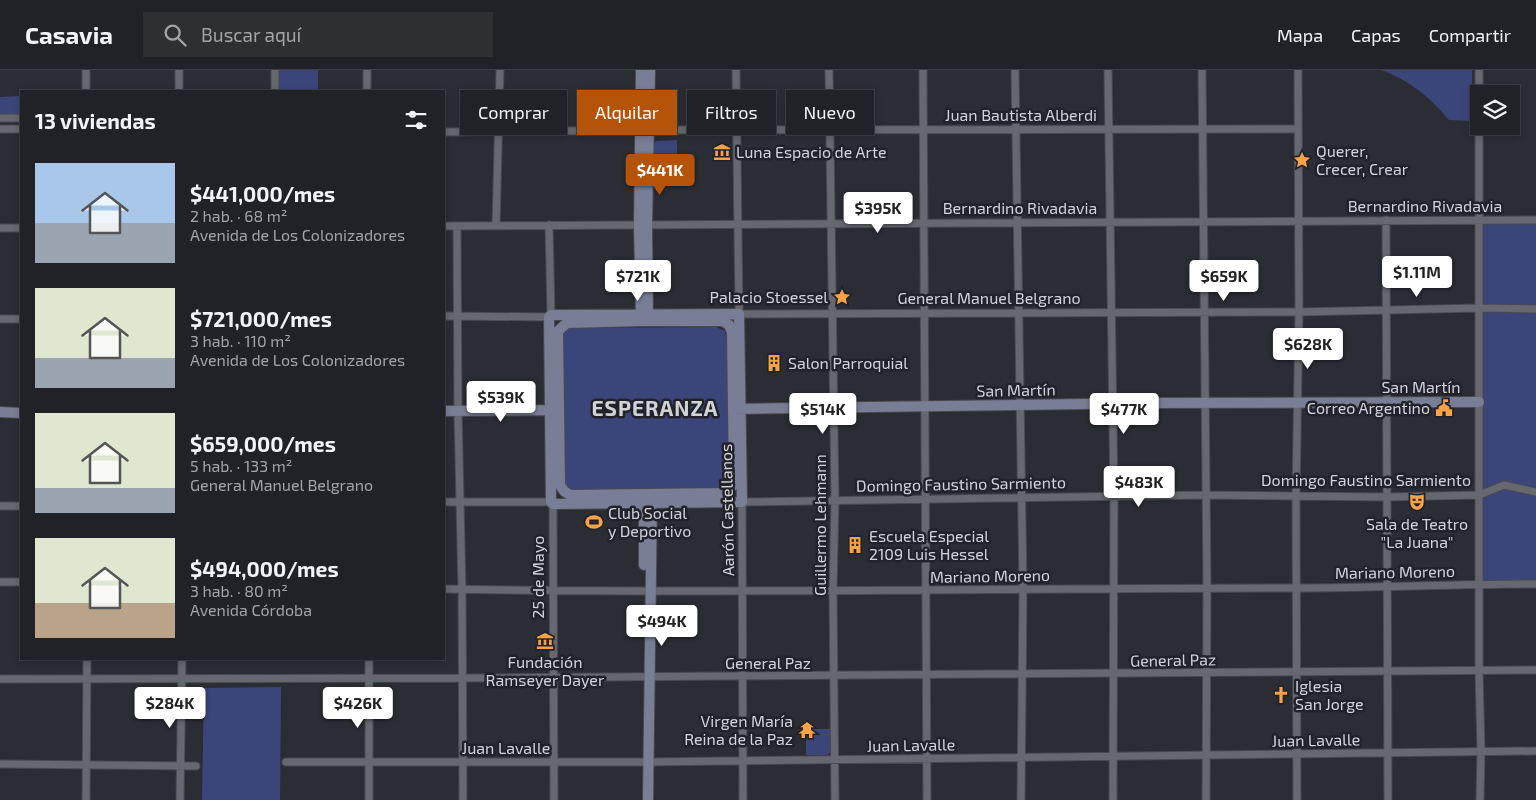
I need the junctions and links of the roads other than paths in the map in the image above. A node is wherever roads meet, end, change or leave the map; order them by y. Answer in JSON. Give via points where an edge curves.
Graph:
{"nodes":[{"id":1,"x":86,"y":70,"type":"edge"},
{"id":2,"x":179,"y":70,"type":"edge"},
{"id":3,"x":275,"y":70,"type":"edge"},
{"id":4,"x":367,"y":70,"type":"edge"},
{"id":5,"x":500,"y":70,"type":"edge"},
{"id":6,"x":642,"y":70,"type":"edge"},
{"id":7,"x":650,"y":70,"type":"edge"},
{"id":8,"x":736,"y":70,"type":"edge"},
{"id":9,"x":829,"y":70,"type":"edge"},
{"id":10,"x":923,"y":70,"type":"edge"},
{"id":11,"x":1015,"y":70,"type":"edge"},
{"id":12,"x":1108,"y":70,"type":"edge"},
{"id":13,"x":1202,"y":70,"type":"edge"},
{"id":14,"x":1298,"y":70,"type":"edge"},
{"id":15,"x":1479,"y":70,"type":"edge"},
{"id":16,"x":1479,"y":85,"type":"edge"},
{"id":17,"x":86,"y":90,"type":"edge"},
{"id":18,"x":179,"y":90,"type":"edge"},
{"id":19,"x":275,"y":90,"type":"edge"},
{"id":20,"x":366,"y":90,"type":"edge"},
{"id":21,"x":500,"y":90,"type":"edge"},
{"id":22,"x":643,"y":90,"type":"edge"},
{"id":23,"x":648,"y":90,"type":"edge"},
{"id":24,"x":736,"y":90,"type":"edge"},
{"id":25,"x":829,"y":90,"type":"edge"},
{"id":26,"x":0,"y":118,"type":"edge"},
{"id":27,"x":20,"y":118,"type":"edge"},
{"id":28,"x":0,"y":129,"type":"edge"},
{"id":29,"x":20,"y":129,"type":"edge"},
{"id":30,"x":924,"y":129,"type":"junction"},
{"id":31,"x":1016,"y":129,"type":"junction"},
{"id":32,"x":1108,"y":129,"type":"junction"},
{"id":33,"x":1203,"y":129,"type":"junction"},
{"id":34,"x":1298,"y":129,"type":"junction"},
{"id":35,"x":874,"y":130,"type":"edge"},
{"id":36,"x":445,"y":132,"type":"edge"},
{"id":37,"x":460,"y":132,"type":"edge"},
{"id":38,"x":500,"y":135,"type":"edge"},
{"id":39,"x":645,"y":135,"type":"edge"},
{"id":40,"x":737,"y":135,"type":"edge"},
{"id":41,"x":829,"y":135,"type":"edge"},
{"id":42,"x":1479,"y":135,"type":"edge"},
{"id":43,"x":1479,"y":219,"type":"junction"},
{"id":44,"x":1204,"y":220,"type":"junction"},
{"id":45,"x":1299,"y":220,"type":"junction"},
{"id":46,"x":1386,"y":220,"type":"junction"},
{"id":47,"x":1536,"y":220,"type":"edge"},
{"id":48,"x":1110,"y":221,"type":"junction"},
{"id":49,"x":1017,"y":222,"type":"junction"},
{"id":50,"x":830,"y":223,"type":"junction"},
{"id":51,"x":924,"y":223,"type":"junction"},
{"id":52,"x":738,"y":224,"type":"junction"},
{"id":53,"x":549,"y":225,"type":"junction"},
{"id":54,"x":643,"y":225,"type":"junction"},
{"id":55,"x":445,"y":226,"type":"edge"},
{"id":56,"x":457,"y":226,"type":"junction"},
{"id":57,"x":496,"y":226,"type":"junction"},
{"id":58,"x":0,"y":228,"type":"edge"},
{"id":59,"x":20,"y":228,"type":"edge"},
{"id":60,"x":1479,"y":308,"type":"junction"},
{"id":61,"x":1536,"y":309,"type":"edge"},
{"id":62,"x":1386,"y":310,"type":"junction"},
{"id":63,"x":1299,"y":312,"type":"junction"},
{"id":64,"x":832,"y":313,"type":"junction"},
{"id":65,"x":925,"y":313,"type":"junction"},
{"id":66,"x":1018,"y":313,"type":"junction"},
{"id":67,"x":1111,"y":313,"type":"junction"},
{"id":68,"x":1205,"y":313,"type":"junction"},
{"id":69,"x":739,"y":314,"type":"junction"},
{"id":70,"x":445,"y":316,"type":"edge"},
{"id":71,"x":457,"y":316,"type":"junction"},
{"id":72,"x":550,"y":316,"type":"junction"},
{"id":73,"x":644,"y":318,"type":"junction"},
{"id":74,"x":0,"y":319,"type":"edge"},
{"id":75,"x":20,"y":319,"type":"edge"},
{"id":76,"x":563,"y":324,"type":"joint"},
{"id":77,"x":732,"y":332,"type":"joint"},
{"id":78,"x":1296,"y":402,"type":"junction"},
{"id":79,"x":1386,"y":402,"type":"junction"},
{"id":80,"x":1479,"y":402,"type":"junction"},
{"id":81,"x":1205,"y":403,"type":"junction"},
{"id":82,"x":1113,"y":404,"type":"junction"},
{"id":83,"x":1020,"y":405,"type":"junction"},
{"id":84,"x":926,"y":406,"type":"junction"},
{"id":85,"x":833,"y":407,"type":"junction"},
{"id":86,"x":737,"y":409,"type":"junction"},
{"id":87,"x":554,"y":410,"type":"junction"},
{"id":88,"x":445,"y":411,"type":"edge"},
{"id":89,"x":458,"y":411,"type":"junction"},
{"id":90,"x":0,"y":412,"type":"edge"},
{"id":91,"x":20,"y":413,"type":"edge"},
{"id":92,"x":560,"y":484,"type":"joint"},
{"id":93,"x":1536,"y":492,"type":"edge"},
{"id":94,"x":723,"y":493,"type":"joint"},
{"id":95,"x":1206,"y":495,"type":"junction"},
{"id":96,"x":1479,"y":495,"type":"junction"},
{"id":97,"x":1296,"y":496,"type":"junction"},
{"id":98,"x":1386,"y":497,"type":"junction"},
{"id":99,"x":648,"y":498,"type":"junction"},
{"id":100,"x":1021,"y":498,"type":"junction"},
{"id":101,"x":1114,"y":498,"type":"junction"},
{"id":102,"x":926,"y":499,"type":"junction"},
{"id":103,"x":835,"y":500,"type":"junction"},
{"id":104,"x":445,"y":502,"type":"edge"},
{"id":105,"x":461,"y":502,"type":"junction"},
{"id":106,"x":742,"y":502,"type":"junction"},
{"id":107,"x":552,"y":503,"type":"junction"},
{"id":108,"x":0,"y":506,"type":"edge"},
{"id":109,"x":20,"y":506,"type":"edge"},
{"id":110,"x":0,"y":582,"type":"edge"},
{"id":111,"x":20,"y":582,"type":"edge"},
{"id":112,"x":1479,"y":584,"type":"junction"},
{"id":113,"x":1536,"y":584,"type":"edge"},
{"id":114,"x":1386,"y":586,"type":"junction"},
{"id":115,"x":1207,"y":587,"type":"junction"},
{"id":116,"x":1114,"y":588,"type":"junction"},
{"id":117,"x":1296,"y":588,"type":"junction"},
{"id":118,"x":445,"y":589,"type":"edge"},
{"id":119,"x":1023,"y":589,"type":"junction"},
{"id":120,"x":462,"y":590,"type":"junction"},
{"id":121,"x":927,"y":590,"type":"junction"},
{"id":122,"x":552,"y":591,"type":"junction"},
{"id":123,"x":647,"y":591,"type":"junction"},
{"id":124,"x":743,"y":591,"type":"junction"},
{"id":125,"x":833,"y":591,"type":"junction"},
{"id":126,"x":87,"y":660,"type":"edge"},
{"id":127,"x":182,"y":660,"type":"edge"},
{"id":128,"x":369,"y":660,"type":"edge"},
{"id":129,"x":1536,"y":670,"type":"edge"},
{"id":130,"x":1298,"y":671,"type":"junction"},
{"id":131,"x":1387,"y":671,"type":"junction"},
{"id":132,"x":1479,"y":671,"type":"junction"},
{"id":133,"x":1114,"y":674,"type":"junction"},
{"id":134,"x":1206,"y":674,"type":"junction"},
{"id":135,"x":927,"y":675,"type":"junction"},
{"id":136,"x":1022,"y":675,"type":"junction"},
{"id":137,"x":743,"y":676,"type":"junction"},
{"id":138,"x":834,"y":676,"type":"junction"},
{"id":139,"x":369,"y":677,"type":"junction"},
{"id":140,"x":647,"y":677,"type":"junction"},
{"id":141,"x":87,"y":678,"type":"junction"},
{"id":142,"x":462,"y":678,"type":"junction"},
{"id":143,"x":553,"y":678,"type":"junction"},
{"id":144,"x":0,"y":679,"type":"edge"},
{"id":145,"x":182,"y":679,"type":"junction"},
{"id":146,"x":1481,"y":751,"type":"junction"},
{"id":147,"x":1536,"y":751,"type":"edge"},
{"id":148,"x":1388,"y":753,"type":"junction"},
{"id":149,"x":1298,"y":754,"type":"junction"},
{"id":150,"x":1206,"y":755,"type":"junction"},
{"id":151,"x":1113,"y":756,"type":"junction"},
{"id":152,"x":1022,"y":757,"type":"junction"},
{"id":153,"x":927,"y":758,"type":"junction"},
{"id":154,"x":835,"y":759,"type":"junction"},
{"id":155,"x":743,"y":760,"type":"junction"},
{"id":156,"x":286,"y":762,"type":"dead end"},
{"id":157,"x":369,"y":762,"type":"junction"},
{"id":158,"x":463,"y":762,"type":"junction"},
{"id":159,"x":553,"y":762,"type":"junction"},
{"id":160,"x":646,"y":762,"type":"junction"},
{"id":161,"x":0,"y":764,"type":"edge"},
{"id":162,"x":180,"y":765,"type":"junction"},
{"id":163,"x":86,"y":766,"type":"junction"},
{"id":164,"x":196,"y":766,"type":"dead end"},
{"id":165,"x":86,"y":800,"type":"edge"},
{"id":166,"x":180,"y":800,"type":"edge"},
{"id":167,"x":369,"y":800,"type":"edge"},
{"id":168,"x":463,"y":800,"type":"edge"},
{"id":169,"x":554,"y":800,"type":"edge"},
{"id":170,"x":642,"y":800,"type":"edge"},
{"id":171,"x":648,"y":800,"type":"edge"},
{"id":172,"x":743,"y":800,"type":"edge"},
{"id":173,"x":835,"y":800,"type":"edge"},
{"id":174,"x":927,"y":800,"type":"edge"},
{"id":175,"x":1022,"y":800,"type":"edge"},
{"id":176,"x":1113,"y":800,"type":"edge"},
{"id":177,"x":1206,"y":800,"type":"edge"},
{"id":178,"x":1297,"y":800,"type":"edge"},
{"id":179,"x":1388,"y":800,"type":"edge"},
{"id":180,"x":1480,"y":800,"type":"edge"}],
"edges":[{"from":1,"to":17,"type":"street"},
{"from":2,"to":18,"type":"street"},
{"from":3,"to":19,"type":"street"},
{"from":4,"to":20,"type":"street"},
{"from":5,"to":21,"type":"street"},
{"from":6,"to":22,"type":"main road"},
{"from":7,"to":23,"type":"main road"},
{"from":8,"to":24,"type":"street","name":"Aarón Castellanos"},
{"from":9,"to":25,"type":"street","name":"Guillermo Lehmann"},
{"from":10,"to":30,"type":"street"},
{"from":11,"to":31,"type":"street"},
{"from":12,"to":32,"type":"street"},
{"from":13,"to":33,"type":"street"},
{"from":14,"to":34,"type":"street"},
{"from":15,"to":16,"type":"street"},
{"from":26,"to":27,"type":"street"},
{"from":28,"to":29,"type":"street"},
{"from":30,"to":31,"type":"street","name":"Juan Bautista Alberdi"},
{"from":30,"to":35,"type":"street","name":"Juan Bautista Alberdi"},
{"from":30,"to":51,"type":"street"},
{"from":31,"to":32,"type":"street","name":"Juan Bautista Alberdi"},
{"from":31,"to":49,"type":"street"},
{"from":32,"to":33,"type":"street","name":"Juan Bautista Alberdi"},
{"from":32,"to":48,"type":"street"},
{"from":33,"to":34,"type":"street","name":"Juan Bautista Alberdi"},
{"from":33,"to":44,"type":"street"},
{"from":34,"to":45,"type":"street"},
{"from":36,"to":37,"type":"street","name":"Juan Bautista Alberdi"},
{"from":38,"to":57,"type":"street"},
{"from":39,"to":54,"type":"main road"},
{"from":40,"to":52,"type":"street","name":"Aarón Castellanos"},
{"from":41,"to":50,"type":"street","name":"Guillermo Lehmann"},
{"from":42,"to":43,"type":"street"},
{"from":43,"to":46,"type":"street","name":"Bernardino Rivadavia"},
{"from":43,"to":47,"type":"street","name":"Bernardino Rivadavia"},
{"from":43,"to":60,"type":"street"},
{"from":44,"to":45,"type":"street","name":"Bernardino Rivadavia"},
{"from":44,"to":48,"type":"street","name":"Bernardino Rivadavia"},
{"from":44,"to":68,"type":"street"},
{"from":45,"to":46,"type":"street","name":"Bernardino Rivadavia"},
{"from":45,"to":63,"type":"street"},
{"from":46,"to":62,"type":"street"},
{"from":48,"to":49,"type":"street","name":"Bernardino Rivadavia"},
{"from":48,"to":67,"type":"street"},
{"from":49,"to":51,"type":"street","name":"Bernardino Rivadavia"},
{"from":49,"to":66,"type":"street"},
{"from":50,"to":51,"type":"street","name":"Bernardino Rivadavia"},
{"from":50,"to":52,"type":"street","name":"Bernardino Rivadavia"},
{"from":50,"to":64,"type":"street","name":"Guillermo Lehmann"},
{"from":51,"to":65,"type":"street"},
{"from":52,"to":54,"type":"street","name":"Bernardino Rivadavia"},
{"from":52,"to":69,"type":"street","name":"Aarón Castellanos"},
{"from":53,"to":54,"type":"street","name":"Bernardino Rivadavia"},
{"from":53,"to":57,"type":"street","name":"Bernardino Rivadavia"},
{"from":53,"to":72,"type":"street","name":"25 de Mayo"},
{"from":54,"to":73,"type":"main road"},
{"from":55,"to":56,"type":"street","name":"Bernardino Rivadavia"},
{"from":56,"to":57,"type":"street","name":"Bernardino Rivadavia"},
{"from":56,"to":71,"type":"street"},
{"from":58,"to":59,"type":"street"},
{"from":60,"to":61,"type":"street","name":"General Manuel Belgrano"},
{"from":60,"to":62,"type":"street","name":"General Manuel Belgrano"},
{"from":60,"to":80,"type":"street"},
{"from":62,"to":63,"type":"street","name":"General Manuel Belgrano"},
{"from":62,"to":79,"type":"street"},
{"from":63,"to":68,"type":"street","name":"General Manuel Belgrano"},
{"from":63,"to":78,"type":"street"},
{"from":64,"to":65,"type":"street","name":"General Manuel Belgrano"},
{"from":64,"to":69,"type":"street","name":"General Manuel Belgrano"},
{"from":64,"to":85,"type":"street","name":"Guillermo Lehmann"},
{"from":65,"to":66,"type":"street","name":"General Manuel Belgrano"},
{"from":65,"to":84,"type":"street"},
{"from":66,"to":67,"type":"street","name":"General Manuel Belgrano"},
{"from":66,"to":83,"type":"street"},
{"from":67,"to":68,"type":"street","name":"General Manuel Belgrano"},
{"from":67,"to":82,"type":"street"},
{"from":68,"to":81,"type":"street"},
{"from":69,"to":73,"type":"main road","name":"General Manuel Belgrano"},
{"from":69,"to":86,"type":"main road","name":"Aarón Castellanos"},
{"from":70,"to":71,"type":"street","name":"General Manuel Belgrano"},
{"from":71,"to":72,"type":"street","name":"General Manuel Belgrano"},
{"from":71,"to":89,"type":"street"},
{"from":72,"to":73,"type":"main road","name":"General Manuel Belgrano"},
{"from":72,"to":87,"type":"main road","name":"25 de Mayo"},
{"from":73,"to":76,"type":"main road","name":"General Manuel Belgrano"},
{"from":73,"to":77,"type":"main road","name":"General Manuel Belgrano","via":[[723,321]]},
{"from":74,"to":75,"type":"street"},
{"from":76,"to":87,"type":"main road","name":"25 de Mayo","via":[[557,334]]},
{"from":77,"to":86,"type":"main road","name":"Aarón Castellanos"},
{"from":78,"to":79,"type":"main road","name":"San Martín"},
{"from":78,"to":81,"type":"main road","name":"San Martín"},
{"from":78,"to":97,"type":"street"},
{"from":79,"to":80,"type":"main road","name":"San Martín"},
{"from":79,"to":98,"type":"street"},
{"from":80,"to":96,"type":"street"},
{"from":81,"to":82,"type":"main road","name":"San Martín"},
{"from":81,"to":95,"type":"street"},
{"from":82,"to":83,"type":"main road","name":"San Martín"},
{"from":82,"to":101,"type":"street"},
{"from":83,"to":84,"type":"main road","name":"San Martín"},
{"from":83,"to":100,"type":"street"},
{"from":84,"to":85,"type":"main road","name":"San Martín"},
{"from":84,"to":102,"type":"street"},
{"from":85,"to":86,"type":"main road","name":"San Martín"},
{"from":85,"to":103,"type":"street","name":"Guillermo Lehmann"},
{"from":86,"to":94,"type":"main road","name":"Aarón Castellanos","via":[[734,481],[732,489]]},
{"from":86,"to":106,"type":"main road","name":"Aarón Castellanos"},
{"from":87,"to":89,"type":"main road"},
{"from":87,"to":92,"type":"main road","name":"25 de Mayo"},
{"from":87,"to":107,"type":"main road","name":"25 de Mayo"},
{"from":88,"to":89,"type":"main road"},
{"from":89,"to":105,"type":"street"},
{"from":90,"to":91,"type":"main road"},
{"from":92,"to":99,"type":"main road","name":"Domingo Faustino Sarmiento","via":[[570,494]]},
{"from":93,"to":96,"type":"street","name":"Domingo Faustino Sarmiento","via":[[1504,485]]},
{"from":94,"to":99,"type":"main road","name":"Domingo Faustino Sarmiento"},
{"from":95,"to":97,"type":"street","name":"Domingo Faustino Sarmiento"},
{"from":95,"to":101,"type":"street","name":"Domingo Faustino Sarmiento"},
{"from":95,"to":115,"type":"street"},
{"from":96,"to":98,"type":"street","name":"Domingo Faustino Sarmiento"},
{"from":96,"to":112,"type":"street"},
{"from":97,"to":98,"type":"street","name":"Domingo Faustino Sarmiento"},
{"from":97,"to":117,"type":"street"},
{"from":98,"to":114,"type":"street"},
{"from":99,"to":106,"type":"main road","name":"Domingo Faustino Sarmiento"},
{"from":99,"to":107,"type":"main road","name":"Domingo Faustino Sarmiento"},
{"from":99,"to":123,"type":"main road"},
{"from":100,"to":101,"type":"street","name":"Domingo Faustino Sarmiento"},
{"from":100,"to":102,"type":"street","name":"Domingo Faustino Sarmiento"},
{"from":100,"to":119,"type":"street"},
{"from":101,"to":116,"type":"street"},
{"from":102,"to":103,"type":"street","name":"Domingo Faustino Sarmiento"},
{"from":102,"to":121,"type":"street"},
{"from":103,"to":106,"type":"street","name":"Domingo Faustino Sarmiento"},
{"from":103,"to":125,"type":"street","name":"Guillermo Lehmann"},
{"from":104,"to":105,"type":"street","name":"Domingo Faustino Sarmiento"},
{"from":105,"to":107,"type":"street","name":"Domingo Faustino Sarmiento"},
{"from":105,"to":120,"type":"street"},
{"from":106,"to":124,"type":"street","name":"Aarón Castellanos"},
{"from":107,"to":122,"type":"street","name":"25 de Mayo"},
{"from":108,"to":109,"type":"street"},
{"from":110,"to":111,"type":"street"},
{"from":112,"to":113,"type":"street","name":"Mariano Moreno"},
{"from":112,"to":114,"type":"street","name":"Mariano Moreno"},
{"from":112,"to":132,"type":"street"},
{"from":114,"to":117,"type":"street","name":"Mariano Moreno"},
{"from":114,"to":131,"type":"street"},
{"from":115,"to":116,"type":"street","name":"Mariano Moreno"},
{"from":115,"to":117,"type":"street","name":"Mariano Moreno"},
{"from":115,"to":134,"type":"street"},
{"from":116,"to":119,"type":"street","name":"Mariano Moreno"},
{"from":116,"to":133,"type":"street"},
{"from":117,"to":130,"type":"street"},
{"from":118,"to":120,"type":"street","name":"Mariano Moreno"},
{"from":119,"to":121,"type":"street","name":"Mariano Moreno"},
{"from":119,"to":136,"type":"street"},
{"from":120,"to":122,"type":"street","name":"Mariano Moreno"},
{"from":120,"to":142,"type":"street"},
{"from":121,"to":125,"type":"street","name":"Mariano Moreno"},
{"from":121,"to":135,"type":"street"},
{"from":122,"to":123,"type":"street","name":"Mariano Moreno"},
{"from":122,"to":143,"type":"street","name":"25 de Mayo"},
{"from":123,"to":124,"type":"street","name":"Mariano Moreno"},
{"from":123,"to":140,"type":"main road"},
{"from":124,"to":125,"type":"street","name":"Mariano Moreno"},
{"from":124,"to":137,"type":"street","name":"Aarón Castellanos"},
{"from":125,"to":138,"type":"street","name":"Guillermo Lehmann"},
{"from":126,"to":141,"type":"street"},
{"from":127,"to":145,"type":"street"},
{"from":128,"to":139,"type":"street"},
{"from":129,"to":132,"type":"street","name":"General Paz"},
{"from":130,"to":131,"type":"street","name":"General Paz"},
{"from":130,"to":134,"type":"street","name":"General Paz"},
{"from":130,"to":149,"type":"street"},
{"from":131,"to":132,"type":"street","name":"General Paz"},
{"from":131,"to":148,"type":"street"},
{"from":132,"to":146,"type":"street"},
{"from":133,"to":134,"type":"street","name":"General Paz"},
{"from":133,"to":136,"type":"street","name":"General Paz"},
{"from":133,"to":151,"type":"street"},
{"from":134,"to":150,"type":"street"},
{"from":135,"to":136,"type":"street","name":"General Paz"},
{"from":135,"to":138,"type":"street","name":"General Paz"},
{"from":135,"to":153,"type":"street"},
{"from":136,"to":152,"type":"street"},
{"from":137,"to":138,"type":"street","name":"General Paz"},
{"from":137,"to":140,"type":"street","name":"General Paz"},
{"from":137,"to":155,"type":"street","name":"Aarón Castellanos"},
{"from":138,"to":154,"type":"street","name":"Guillermo Lehmann"},
{"from":139,"to":142,"type":"street","name":"General Paz"},
{"from":139,"to":145,"type":"street","name":"General Paz"},
{"from":139,"to":157,"type":"street"},
{"from":140,"to":143,"type":"street","name":"General Paz"},
{"from":140,"to":160,"type":"main road"},
{"from":141,"to":144,"type":"street","name":"General Paz"},
{"from":141,"to":145,"type":"street","name":"General Paz"},
{"from":141,"to":163,"type":"street"},
{"from":142,"to":143,"type":"street","name":"General Paz"},
{"from":142,"to":158,"type":"street"},
{"from":143,"to":159,"type":"street","name":"25 de Mayo"},
{"from":145,"to":162,"type":"street"},
{"from":146,"to":147,"type":"street","name":"Juan Lavalle"},
{"from":146,"to":148,"type":"street","name":"Juan Lavalle"},
{"from":146,"to":180,"type":"street"},
{"from":148,"to":149,"type":"street","name":"Juan Lavalle"},
{"from":148,"to":179,"type":"street"},
{"from":149,"to":150,"type":"street","name":"Juan Lavalle"},
{"from":149,"to":178,"type":"street"},
{"from":150,"to":151,"type":"street","name":"Juan Lavalle"},
{"from":150,"to":177,"type":"street"},
{"from":151,"to":152,"type":"street","name":"Juan Lavalle"},
{"from":151,"to":176,"type":"street"},
{"from":152,"to":153,"type":"street","name":"Juan Lavalle"},
{"from":152,"to":175,"type":"street"},
{"from":153,"to":154,"type":"street","name":"Juan Lavalle"},
{"from":153,"to":174,"type":"street"},
{"from":154,"to":155,"type":"street","name":"Juan Lavalle"},
{"from":154,"to":173,"type":"street","name":"Guillermo Lehmann"},
{"from":155,"to":160,"type":"street","name":"Juan Lavalle"},
{"from":155,"to":172,"type":"street","name":"Aarón Castellanos"},
{"from":156,"to":157,"type":"street","name":"Juan Lavalle"},
{"from":157,"to":158,"type":"street","name":"Juan Lavalle"},
{"from":157,"to":167,"type":"street"},
{"from":158,"to":159,"type":"street","name":"Juan Lavalle"},
{"from":158,"to":168,"type":"street"},
{"from":159,"to":160,"type":"street","name":"Juan Lavalle"},
{"from":159,"to":169,"type":"street","name":"25 de Mayo"},
{"from":160,"to":170,"type":"main road"},
{"from":160,"to":171,"type":"main road"},
{"from":161,"to":163,"type":"street"},
{"from":162,"to":163,"type":"street"},
{"from":162,"to":164,"type":"street"},
{"from":162,"to":166,"type":"street"},
{"from":163,"to":165,"type":"street"}]}
